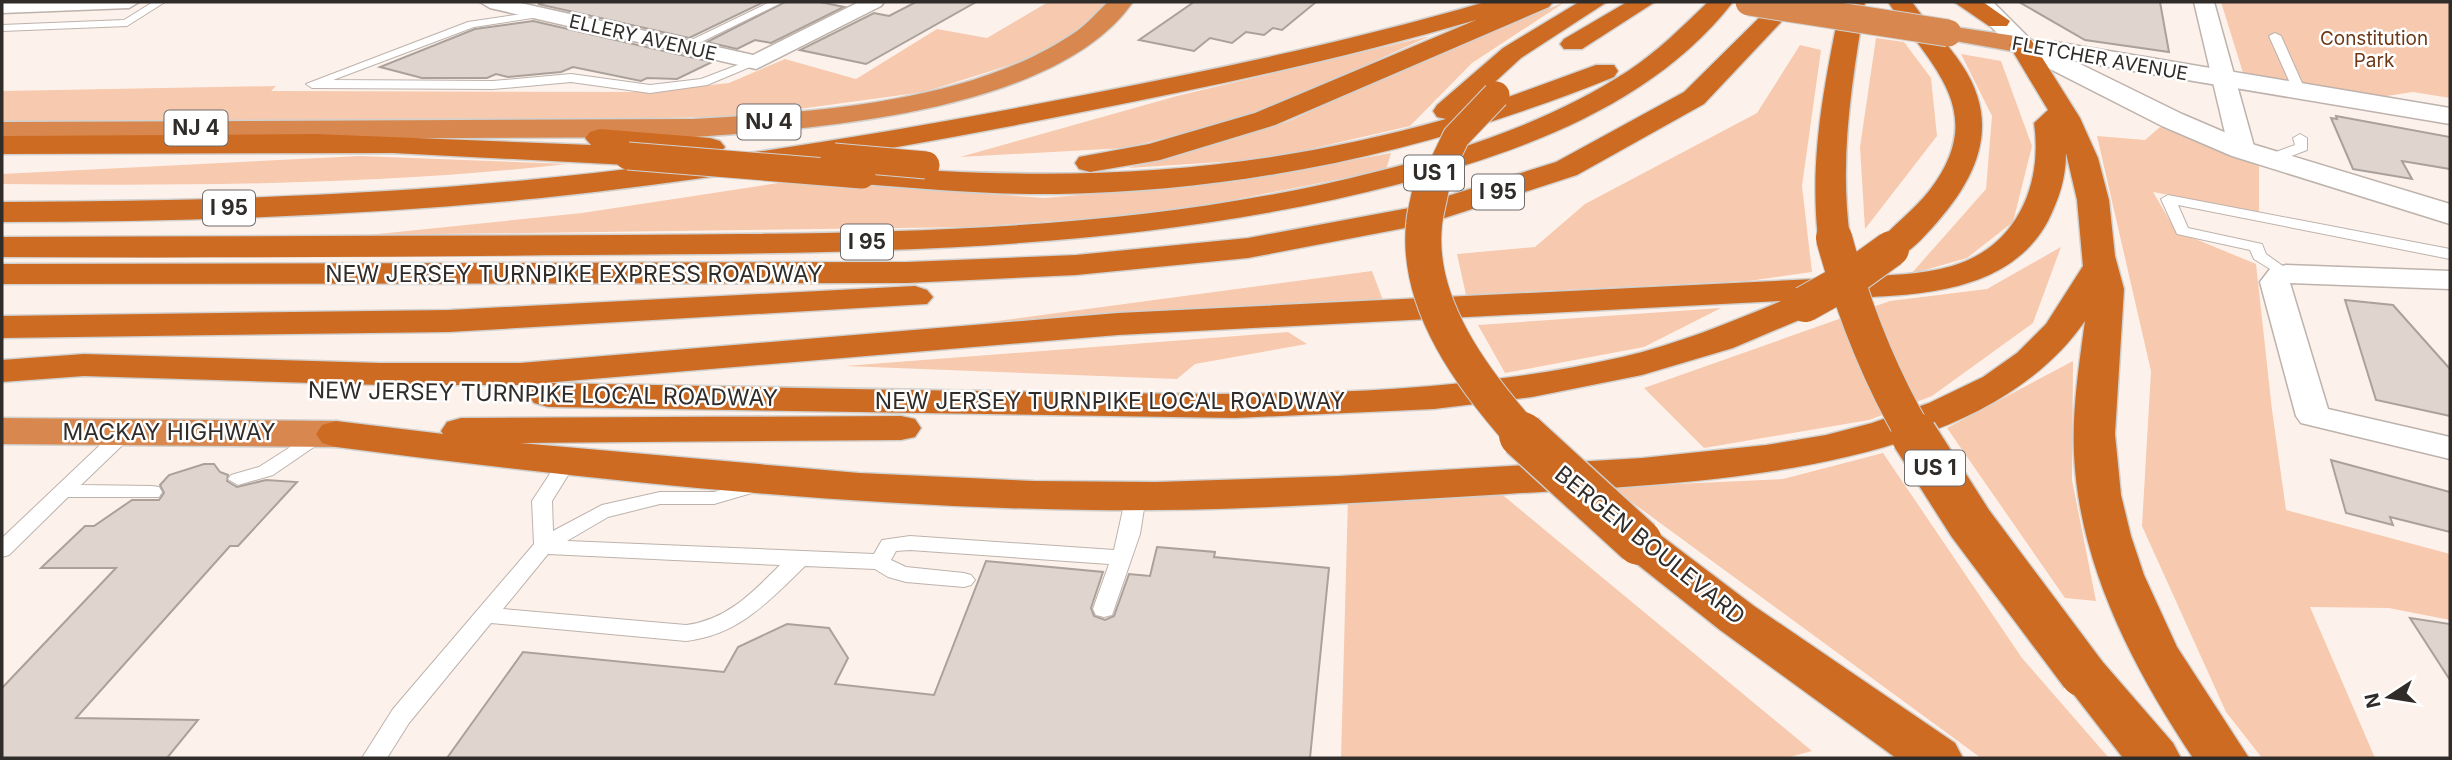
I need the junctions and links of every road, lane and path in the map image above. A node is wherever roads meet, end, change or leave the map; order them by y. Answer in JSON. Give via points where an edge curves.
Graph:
{"nodes":[{"id":1,"x":129,"y":2,"type":"edge"},
{"id":2,"x":160,"y":2,"type":"edge"},
{"id":3,"x":490,"y":2,"type":"edge"},
{"id":4,"x":778,"y":2,"type":"edge"},
{"id":5,"x":874,"y":2,"type":"edge"},
{"id":6,"x":1121,"y":2,"type":"edge"},
{"id":7,"x":1470,"y":2,"type":"edge"},
{"id":8,"x":1510,"y":2,"type":"edge"},
{"id":9,"x":1541,"y":2,"type":"edge"},
{"id":10,"x":1595,"y":2,"type":"edge"},
{"id":11,"x":1643,"y":2,"type":"edge"},
{"id":12,"x":1721,"y":2,"type":"edge"},
{"id":13,"x":1749,"y":2,"type":"edge"},
{"id":14,"x":1788,"y":2,"type":"edge"},
{"id":15,"x":1853,"y":2,"type":"edge"},
{"id":16,"x":1900,"y":2,"type":"edge"},
{"id":17,"x":1966,"y":2,"type":"edge"},
{"id":18,"x":1980,"y":2,"type":"edge"},
{"id":19,"x":2204,"y":2,"type":"edge"},
{"id":20,"x":5,"y":5,"type":"edge"},
{"id":21,"x":541,"y":14,"type":"junction"},
{"id":22,"x":1998,"y":21,"type":"junction"},
{"id":23,"x":2,"y":28,"type":"edge"},
{"id":24,"x":1690,"y":33,"type":"junction"},
{"id":25,"x":2275,"y":36,"type":"dead end"},
{"id":26,"x":2022,"y":45,"type":"junction"},
{"id":27,"x":685,"y":46,"type":"junction"},
{"id":28,"x":756,"y":62,"type":"junction"},
{"id":29,"x":2225,"y":79,"type":"junction"},
{"id":30,"x":1163,"y":88,"type":"junction"},
{"id":31,"x":2300,"y":92,"type":"junction"},
{"id":32,"x":2063,"y":112,"type":"junction"},
{"id":33,"x":2450,"y":116,"type":"edge"},
{"id":34,"x":2,"y":131,"type":"edge"},
{"id":35,"x":383,"y":135,"type":"junction"},
{"id":36,"x":2300,"y":138,"type":"dead end"},
{"id":37,"x":2,"y":145,"type":"edge"},
{"id":38,"x":2256,"y":154,"type":"junction"},
{"id":39,"x":2,"y":166,"type":"edge"},
{"id":40,"x":456,"y":196,"type":"junction"},
{"id":41,"x":2,"y":212,"type":"edge"},
{"id":42,"x":2450,"y":214,"type":"edge"},
{"id":43,"x":1293,"y":240,"type":"junction"},
{"id":44,"x":2,"y":244,"type":"edge"},
{"id":45,"x":2450,"y":254,"type":"edge"},
{"id":46,"x":2098,"y":270,"type":"junction"},
{"id":47,"x":1428,"y":273,"type":"junction"},
{"id":48,"x":2,"y":274,"type":"edge"},
{"id":49,"x":2286,"y":274,"type":"junction"},
{"id":50,"x":2450,"y":280,"type":"edge"},
{"id":51,"x":2,"y":327,"type":"edge"},
{"id":52,"x":2,"y":371,"type":"edge"},
{"id":53,"x":2,"y":378,"type":"edge"},
{"id":54,"x":1565,"y":378,"type":"junction"},
{"id":55,"x":127,"y":430,"type":"junction"},
{"id":56,"x":329,"y":433,"type":"junction"},
{"id":57,"x":9,"y":436,"type":"edge"},
{"id":58,"x":2450,"y":448,"type":"edge"},
{"id":59,"x":566,"y":464,"type":"junction"},
{"id":60,"x":238,"y":480,"type":"dead end"},
{"id":61,"x":774,"y":481,"type":"junction"},
{"id":62,"x":63,"y":491,"type":"junction"},
{"id":63,"x":152,"y":492,"type":"dead end"},
{"id":64,"x":1136,"y":496,"type":"junction"},
{"id":65,"x":543,"y":546,"type":"junction"},
{"id":66,"x":2,"y":550,"type":"edge"},
{"id":67,"x":1122,"y":558,"type":"junction"},
{"id":68,"x":799,"y":559,"type":"junction"},
{"id":69,"x":880,"y":562,"type":"junction"},
{"id":70,"x":964,"y":580,"type":"dead end"},
{"id":71,"x":1104,"y":609,"type":"dead end"},
{"id":72,"x":485,"y":615,"type":"junction"},
{"id":73,"x":374,"y":758,"type":"edge"},
{"id":74,"x":1936,"y":758,"type":"edge"},
{"id":75,"x":2154,"y":758,"type":"edge"},
{"id":76,"x":2222,"y":758,"type":"edge"}],
"edges":[{"from":1,"to":20,"type":"street"},
{"from":2,"to":23,"type":"lane","via":[[127,23]]},
{"from":3,"to":21,"type":"street","name":"ELLERY AVENUE"},
{"from":4,"to":27,"type":"lane"},
{"from":5,"to":28,"type":"street"},
{"from":6,"to":35,"type":"highway","number":"NJ 4","via":[[1089,36],[1026,69],[946,93],[865,109],[693,128]]},
{"from":7,"to":40,"type":"highway","via":[[1279,51],[1027,104]]},
{"from":8,"to":30,"type":"highway","number":"I 95"},
{"from":9,"to":35,"type":"highway","bridge":true,"via":[[1304,106],[1187,145],[1066,166],[987,168],[710,146]]},
{"from":10,"to":47,"type":"highway","bridge":true,"via":[[1492,69],[1454,103],[1427,138],[1406,181],[1403,205],[1407,232]]},
{"from":11,"to":47,"type":"highway","number":"US 1","bridge":true,"via":[[1527,73],[1458,131],[1434,171],[1423,218]]},
{"from":12,"to":24,"type":"highway","name":"NEW JERSEY TURNPIKE EXPRESS ROADWAY","number":"I 95"},
{"from":13,"to":26,"type":"highway","name":"FLETCHER AVENUE","bridge":true},
{"from":14,"to":43,"type":"highway","name":"NEW JERSEY TURNPIKE EXPRESS ROADWAY","number":"I 95","via":[[1763,37],[1726,75],[1688,105],[1631,139],[1555,172],[1463,203]]},
{"from":15,"to":75,"type":"highway","number":"US 1","bridge":true,"via":[[1828,158],[1829,212],[1839,264],[1873,354],[1935,469],[1999,562],[2083,674]]},
{"from":16,"to":54,"type":"highway","name":"NEW JERSEY TURNPIKE LOCAL ROADWAY","bridge":true,"via":[[1957,78],[1968,104],[1971,130],[1950,183],[1921,220],[1848,280],[1753,330],[1687,352]]},
{"from":17,"to":22,"type":"highway"},
{"from":18,"to":22,"type":"main road"},
{"from":19,"to":29,"type":"street"},
{"from":21,"to":27,"type":"street","name":"ELLERY AVENUE"},
{"from":21,"to":28,"type":"lane","via":[[472,24],[312,84],[493,85],[570,78],[650,89],[703,82]]},
{"from":22,"to":26,"type":"main road"},
{"from":24,"to":35,"type":"highway","bridge":true,"via":[[1507,110],[1404,139],[1298,163],[1158,181],[966,183]]},
{"from":24,"to":44,"type":"highway","name":"NEW JERSEY TURNPIKE EXPRESS ROADWAY","number":"I 95","via":[[1654,65],[1610,93],[1511,140],[1363,186],[1192,218],[1039,233],[864,242]]},
{"from":25,"to":31,"type":"lane"},
{"from":26,"to":29,"type":"main road","name":"FLETCHER AVENUE"},
{"from":26,"to":32,"type":"highway"},
{"from":26,"to":38,"type":"main road","via":[[2100,86]]},
{"from":27,"to":28,"type":"street","name":"ELLERY AVENUE"},
{"from":29,"to":31,"type":"main road","name":"FLETCHER AVENUE"},
{"from":29,"to":38,"type":"street"},
{"from":30,"to":40,"type":"highway","number":"I 95","via":[[795,156]]},
{"from":30,"to":44,"type":"highway","via":[[1024,130],[907,157],[701,190],[388,223]]},
{"from":31,"to":33,"type":"main road","name":"FLETCHER AVENUE"},
{"from":32,"to":46,"type":"highway","via":[[2089,181]]},
{"from":32,"to":52,"type":"highway","via":[[2048,123],[2052,174],[2037,215],[2021,240],[2005,256],[1982,268],[1931,280],[1104,325],[520,374],[84,365]]},
{"from":34,"to":35,"type":"highway","number":"NJ 4"},
{"from":35,"to":37,"type":"highway"},
{"from":35,"to":39,"type":"highway"},
{"from":36,"to":38,"type":"lane","via":[[2302,146]]},
{"from":38,"to":42,"type":"main road"},
{"from":40,"to":41,"type":"highway","number":"I 95","via":[[264,207]]},
{"from":43,"to":48,"type":"highway","name":"NEW JERSEY TURNPIKE EXPRESS ROADWAY","number":"I 95","via":[[1152,259],[963,271]]},
{"from":43,"to":51,"type":"highway","via":[[1119,280],[937,295],[436,321]]},
{"from":45,"to":49,"type":"lane","via":[[2168,200],[2182,231],[2257,247],[2259,256]]},
{"from":46,"to":64,"type":"highway","via":[[2057,335],[2015,374],[1948,409],[1858,439],[1752,458],[1622,472],[1451,485]]},
{"from":46,"to":76,"type":"highway","via":[[2107,289],[2094,438],[2104,517],[2150,637]]},
{"from":47,"to":74,"type":"highway","name":"BERGEN BOULEVARD","number":"US 1","bridge":true,"via":[[1452,337],[1498,407],[1551,465],[1639,542],[1737,618]]},
{"from":49,"to":50,"type":"street"},
{"from":49,"to":58,"type":"street","via":[[2275,282],[2313,416]]},
{"from":53,"to":54,"type":"highway","name":"NEW JERSEY TURNPIKE LOCAL ROADWAY","via":[[532,395],[1129,405],[1361,401]]},
{"from":54,"to":56,"type":"highway","via":[[1435,413],[1323,424]]},
{"from":55,"to":56,"type":"highway","name":"MACKAY HIGHWAY"},
{"from":55,"to":57,"type":"highway","name":"MACKAY HIGHWAY"},
{"from":55,"to":62,"type":"lane"},
{"from":56,"to":59,"type":"highway"},
{"from":56,"to":60,"type":"lane","via":[[267,471]]},
{"from":59,"to":61,"type":"highway"},
{"from":59,"to":65,"type":"lane","via":[[542,501]]},
{"from":61,"to":64,"type":"highway"},
{"from":61,"to":65,"type":"lane","via":[[714,498],[660,498],[602,512]]},
{"from":62,"to":63,"type":"lane"},
{"from":62,"to":66,"type":"lane"},
{"from":64,"to":67,"type":"lane"},
{"from":65,"to":68,"type":"lane"},
{"from":65,"to":72,"type":"lane"},
{"from":67,"to":69,"type":"lane","via":[[910,543],[889,545]]},
{"from":67,"to":71,"type":"lane"},
{"from":68,"to":69,"type":"lane"},
{"from":68,"to":72,"type":"lane","via":[[743,612],[708,632]]},
{"from":69,"to":70,"type":"lane","via":[[894,573]]},
{"from":72,"to":73,"type":"lane","via":[[401,716]]}]}
